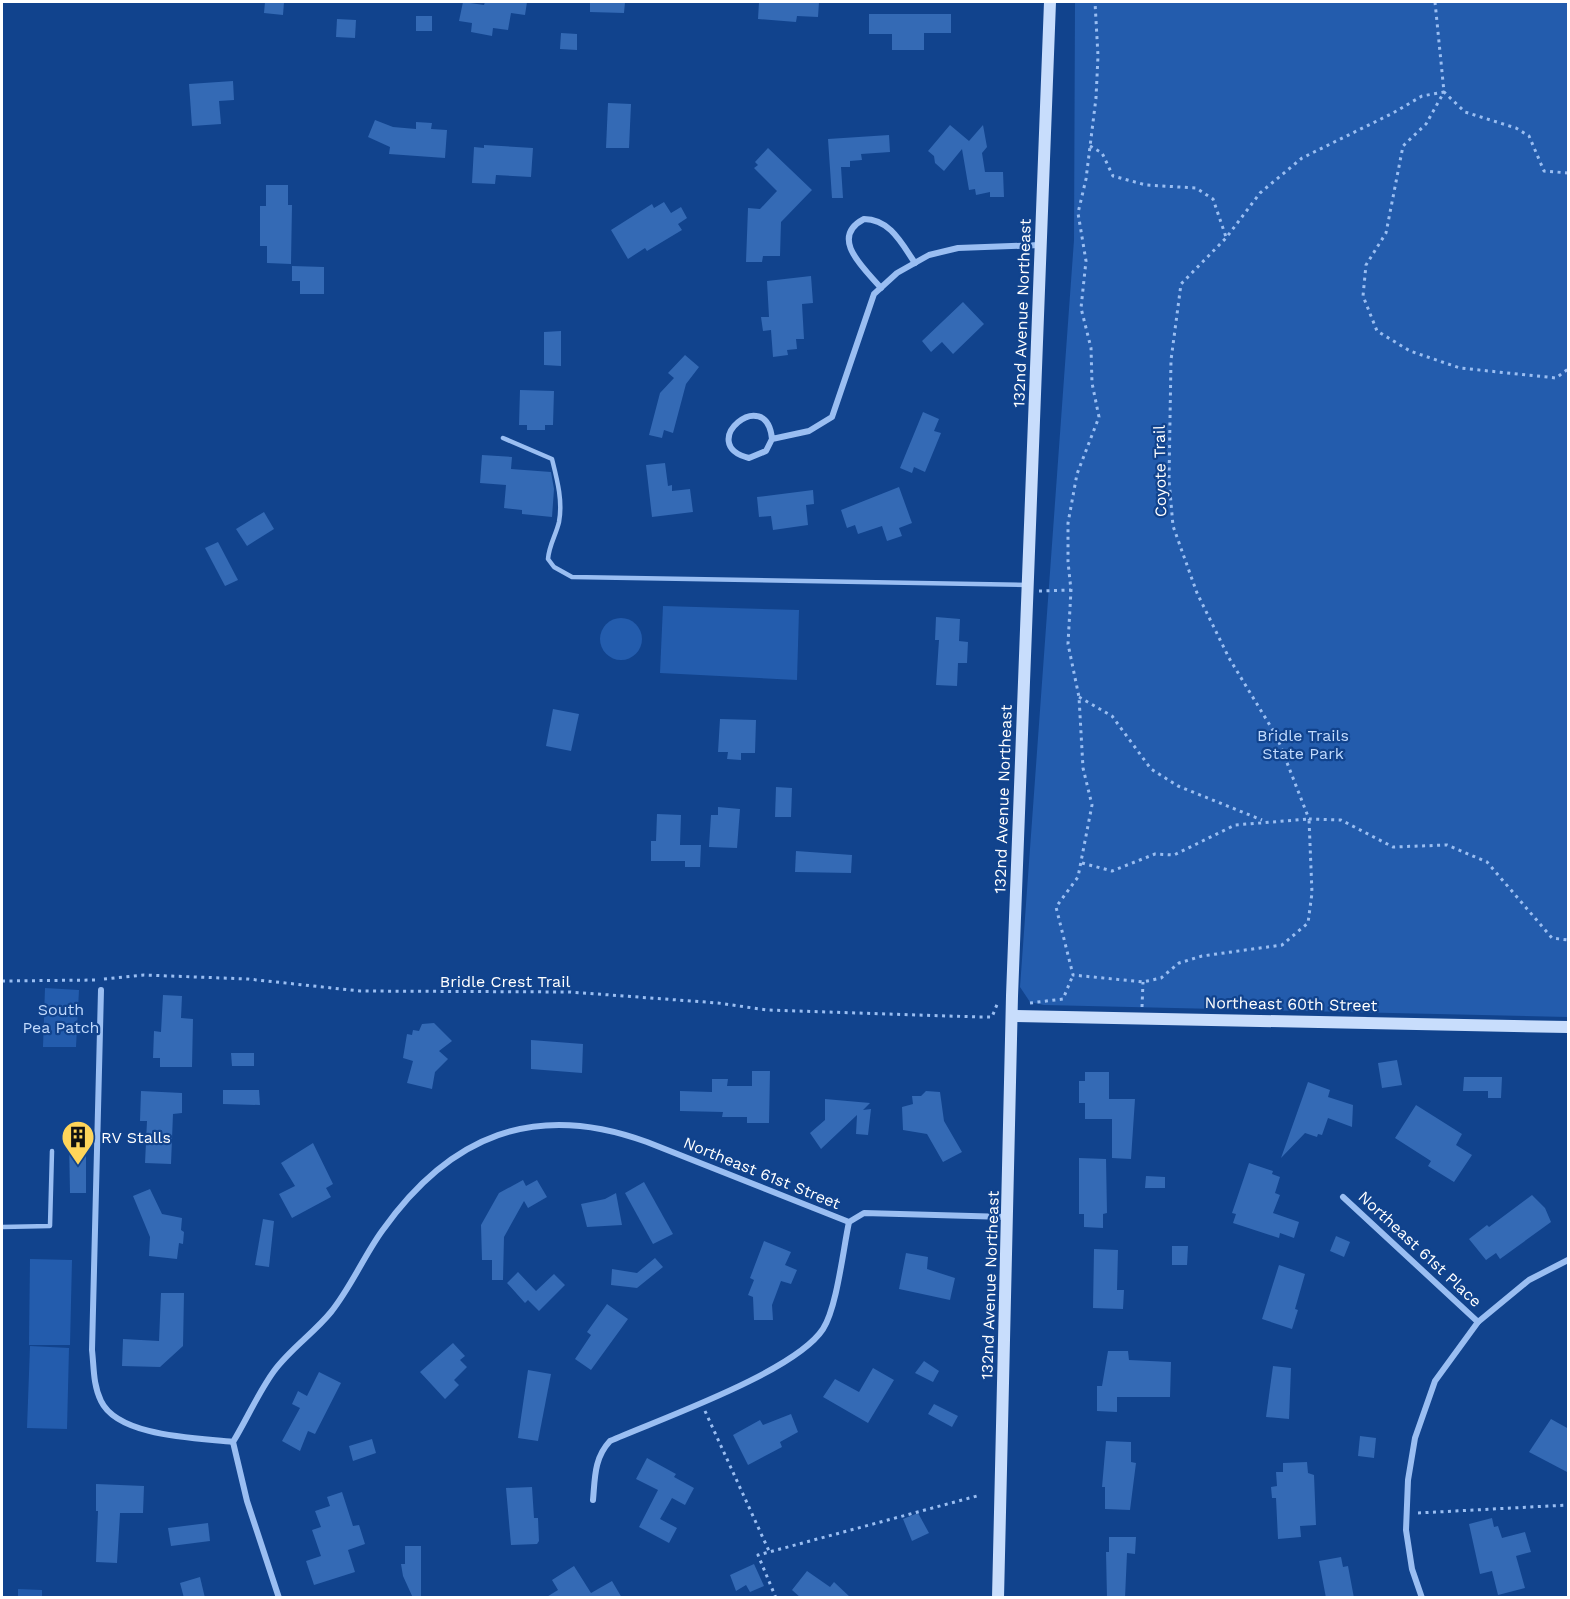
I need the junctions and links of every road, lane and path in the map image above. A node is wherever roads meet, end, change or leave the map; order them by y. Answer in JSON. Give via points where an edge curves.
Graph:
{"nodes":[{"id":1,"x":1050,"y":2,"type":"edge"},
{"id":2,"x":1095,"y":2,"type":"edge"},
{"id":3,"x":1435,"y":2,"type":"edge"},
{"id":4,"x":1444,"y":92,"type":"junction"},
{"id":5,"x":1090,"y":146,"type":"junction"},
{"id":6,"x":1569,"y":173,"type":"edge"},
{"id":7,"x":1226,"y":238,"type":"junction"},
{"id":8,"x":1041,"y":245,"type":"junction"},
{"id":9,"x":915,"y":263,"type":"junction"},
{"id":10,"x":881,"y":288,"type":"junction"},
{"id":11,"x":1569,"y":369,"type":"edge"},
{"id":12,"x":503,"y":438,"type":"dead end"},
{"id":13,"x":772,"y":439,"type":"junction"},
{"id":14,"x":1033,"y":588,"type":"junction"},
{"id":15,"x":1071,"y":590,"type":"junction"},
{"id":16,"x":1080,"y":698,"type":"junction"},
{"id":17,"x":1309,"y":819,"type":"junction"},
{"id":18,"x":1263,"y":820,"type":"junction"},
{"id":19,"x":1082,"y":863,"type":"junction"},
{"id":20,"x":1569,"y":940,"type":"edge"},
{"id":21,"x":1073,"y":975,"type":"junction"},
{"id":22,"x":2,"y":981,"type":"edge"},
{"id":23,"x":1143,"y":982,"type":"junction"},
{"id":24,"x":101,"y":990,"type":"dead end"},
{"id":25,"x":998,"y":1002,"type":"dead end"},
{"id":26,"x":1030,"y":1003,"type":"dead end"},
{"id":27,"x":1012,"y":1016,"type":"junction"},
{"id":28,"x":1141,"y":1018,"type":"junction"},
{"id":29,"x":1569,"y":1027,"type":"edge"},
{"id":30,"x":52,"y":1151,"type":"dead end"},
{"id":31,"x":1343,"y":1197,"type":"dead end"},
{"id":32,"x":1009,"y":1217,"type":"junction"},
{"id":33,"x":849,"y":1222,"type":"junction"},
{"id":34,"x":2,"y":1227,"type":"edge"},
{"id":35,"x":1569,"y":1260,"type":"edge"},
{"id":36,"x":1478,"y":1322,"type":"junction"},
{"id":37,"x":701,"y":1401,"type":"junction"},
{"id":38,"x":233,"y":1443,"type":"junction"},
{"id":39,"x":977,"y":1496,"type":"dead end"},
{"id":40,"x":593,"y":1500,"type":"dead end"},
{"id":41,"x":1569,"y":1505,"type":"edge"},
{"id":42,"x":1407,"y":1514,"type":"junction"},
{"id":43,"x":769,"y":1551,"type":"junction"},
{"id":44,"x":279,"y":1598,"type":"edge"},
{"id":45,"x":776,"y":1598,"type":"edge"},
{"id":46,"x":998,"y":1598,"type":"edge"},
{"id":47,"x":1422,"y":1598,"type":"edge"}],
"edges":[{"from":1,"to":8,"type":"street","name":"132nd Avenue Northeast"},
{"from":2,"to":5,"type":"path","via":[[1098,56]]},
{"from":3,"to":4,"type":"path"},
{"from":4,"to":6,"type":"path","via":[[1465,112],[1529,136],[1544,171]]},
{"from":4,"to":7,"type":"path","name":"Coyote Trail","via":[[1422,96],[1302,158],[1260,193]]},
{"from":4,"to":11,"type":"path","via":[[1425,124],[1404,146],[1386,233],[1366,265],[1363,296],[1377,331],[1410,351],[1460,368],[1556,378]]},
{"from":5,"to":7,"type":"path","via":[[1102,153],[1113,176],[1146,184],[1196,188],[1213,199]]},
{"from":5,"to":15,"type":"path","via":[[1078,213],[1086,261],[1081,308],[1091,348],[1092,383],[1099,417],[1077,474],[1068,523]]},
{"from":7,"to":17,"type":"path","name":"Coyote Trail","via":[[1181,284],[1171,360],[1169,480],[1173,526],[1197,593],[1229,658],[1277,737]]},
{"from":8,"to":9,"type":"street","via":[[958,248]]},
{"from":8,"to":14,"type":"street","name":"132nd Avenue Northeast"},
{"from":9,"to":10,"type":"street"},
{"from":9,"to":10,"type":"street","via":[[883,223],[864,219],[855,224],[849,232],[848,245]]},
{"from":10,"to":13,"type":"street","via":[[874,294],[832,417],[809,431]]},
{"from":12,"to":14,"type":"lane","via":[[552,459],[560,505],[548,559],[572,577]]},
{"from":13,"to":13,"type":"street","via":[[768,426],[752,416],[739,419],[729,435],[736,453],[748,458],[766,451]]},
{"from":14,"to":15,"type":"path"},
{"from":14,"to":27,"type":"street","name":"132nd Avenue Northeast"},
{"from":15,"to":16,"type":"path","via":[[1068,644]]},
{"from":16,"to":18,"type":"path","via":[[1112,716],[1151,769],[1178,786]]},
{"from":16,"to":19,"type":"path","via":[[1083,768],[1092,805]]},
{"from":17,"to":18,"type":"path"},
{"from":17,"to":20,"type":"path","via":[[1341,820],[1393,847],[1448,845],[1486,862],[1552,938]]},
{"from":17,"to":23,"type":"path","name":"Coyote Trail","via":[[1312,892],[1308,923],[1282,945],[1202,956],[1179,963],[1161,978]]},
{"from":18,"to":19,"type":"path","via":[[1235,825],[1174,855],[1155,854],[1112,871]]},
{"from":19,"to":21,"type":"path","via":[[1078,877],[1056,907]]},
{"from":21,"to":23,"type":"path"},
{"from":21,"to":26,"type":"path","via":[[1063,999]]},
{"from":22,"to":25,"type":"path","name":"Bridle Crest Trail","via":[[144,975],[360,991],[570,992],[766,1010],[979,1017],[992,1017]]},
{"from":23,"to":28,"type":"path"},
{"from":24,"to":38,"type":"street","via":[[92,1350],[96,1385],[111,1416],[123,1423],[172,1436]]},
{"from":27,"to":28,"type":"street","name":"Northeast 60th Street"},
{"from":27,"to":32,"type":"street","name":"132nd Avenue Northeast"},
{"from":28,"to":29,"type":"street","name":"Northeast 60th Street"},
{"from":30,"to":34,"type":"lane","via":[[50,1226]]},
{"from":31,"to":36,"type":"street","name":"Northeast 61st Place"},
{"from":32,"to":33,"type":"street","name":"Northeast 61st Street","via":[[864,1213]]},
{"from":32,"to":46,"type":"street","name":"132nd Avenue Northeast"},
{"from":33,"to":37,"type":"street","via":[[829,1315],[822,1330],[780,1366]]},
{"from":33,"to":38,"type":"street","name":"Northeast 61st Street","via":[[621,1132],[579,1123],[510,1130],[468,1146],[436,1170],[383,1229],[332,1311],[274,1371]]},
{"from":35,"to":36,"type":"street","via":[[1529,1280]]},
{"from":36,"to":42,"type":"street","via":[[1435,1381],[1415,1438]]},
{"from":37,"to":40,"type":"street","via":[[610,1441],[600,1451]]},
{"from":37,"to":43,"type":"path"},
{"from":38,"to":44,"type":"street","via":[[247,1501]]},
{"from":39,"to":43,"type":"path"},
{"from":41,"to":42,"type":"path"},
{"from":42,"to":47,"type":"street","via":[[1412,1569]]},
{"from":43,"to":45,"type":"path","via":[[758,1555]]}]}
